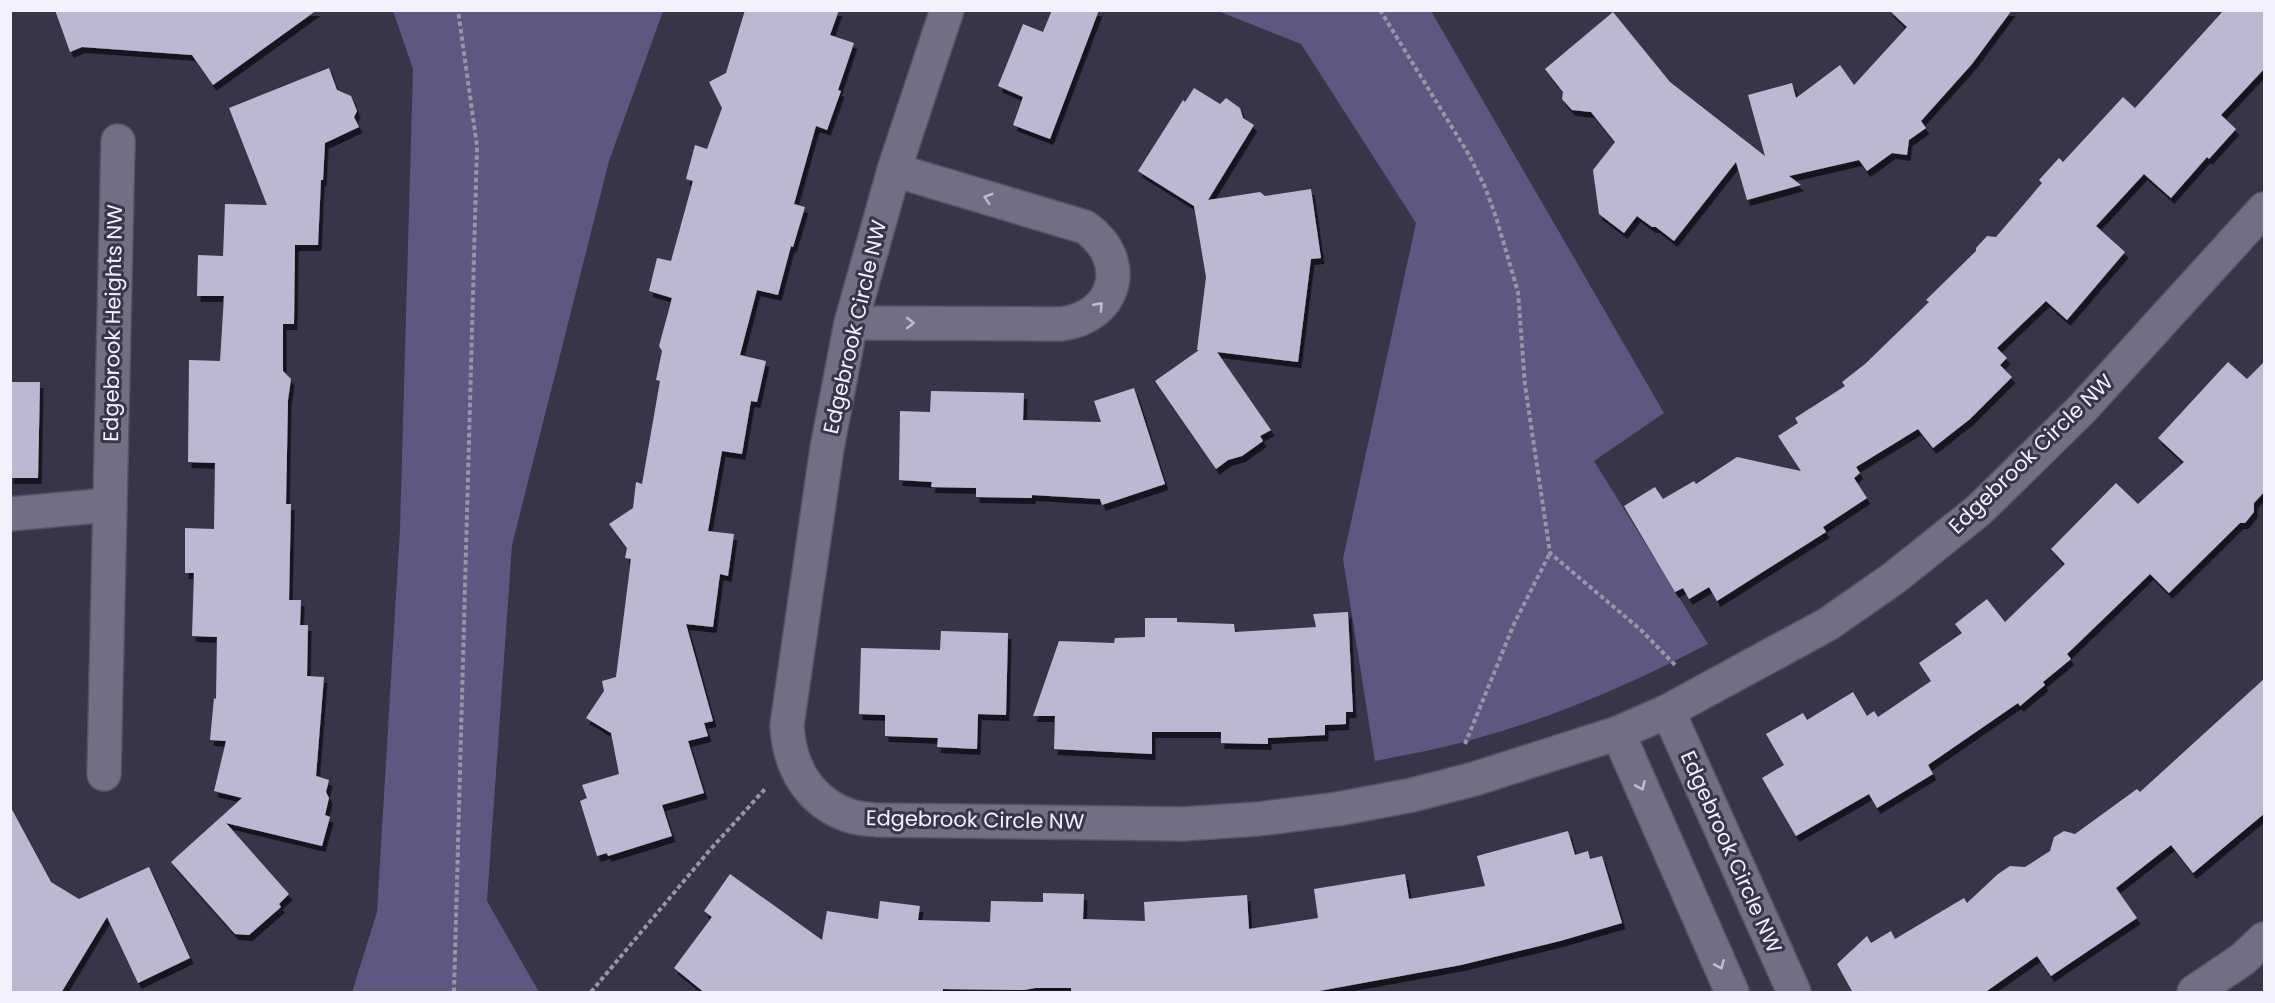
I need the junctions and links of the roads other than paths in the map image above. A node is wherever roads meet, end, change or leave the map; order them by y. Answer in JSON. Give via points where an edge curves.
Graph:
{"nodes":[{"id":1,"x":947,"y":10,"type":"edge"},
{"id":2,"x":118,"y":141,"type":"dead end"},
{"id":3,"x":894,"y":170,"type":"junction"},
{"id":4,"x":2265,"y":209,"type":"edge"},
{"id":5,"x":851,"y":323,"type":"junction"},
{"id":6,"x":109,"y":505,"type":"junction"},
{"id":7,"x":10,"y":514,"type":"edge"},
{"id":8,"x":1682,"y":704,"type":"junction"},
{"id":9,"x":1618,"y":733,"type":"junction"},
{"id":10,"x":104,"y":774,"type":"dead end"},
{"id":11,"x":2265,"y":939,"type":"edge"},
{"id":12,"x":1732,"y":993,"type":"edge"},
{"id":13,"x":1794,"y":993,"type":"edge"},
{"id":14,"x":2194,"y":993,"type":"edge"}],
"edges":[{"from":1,"to":3,"type":"street","name":"Edgebrook Circle NW"},
{"from":2,"to":6,"type":"street","name":"Edgebrook Heights NW"},
{"from":3,"to":5,"type":"street","name":"Edgebrook Circle NW"},
{"from":5,"to":3,"type":"street","one_way":true,"via":[[1061,324],[1090,315],[1109,293],[1112,263],[1102,242],[1084,227]]},
{"from":4,"to":8,"type":"street","name":"Edgebrook Circle NW","via":[[2082,409],[1979,510],[1894,578],[1828,624]]},
{"from":5,"to":9,"type":"street","name":"Edgebrook Circle NW","via":[[827,448],[787,725],[792,759],[803,781],[833,809],[852,817],[878,820],[1183,824],[1258,819],[1370,803],[1474,779]]},
{"from":6,"to":7,"type":"street"},
{"from":6,"to":10,"type":"street","name":"Edgebrook Heights NW"},
{"from":8,"to":9,"type":"street","name":"Edgebrook Circle NW"},
{"from":8,"to":13,"type":"street","name":"Edgebrook Circle NW"},
{"from":9,"to":12,"type":"street","one_way":true},
{"from":11,"to":14,"type":"street"}]}
